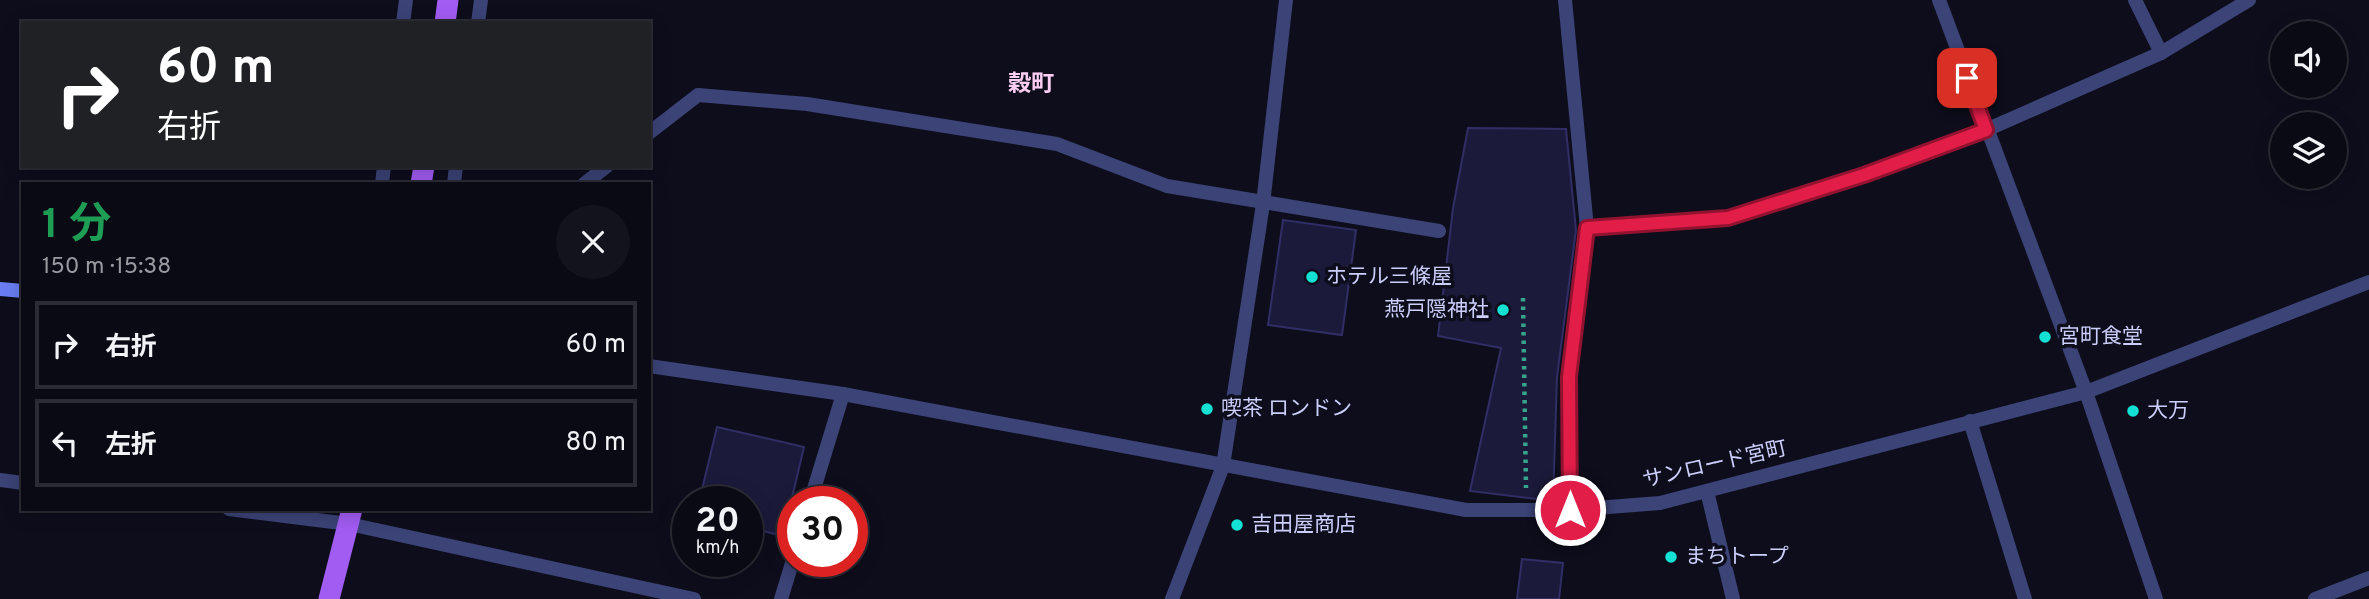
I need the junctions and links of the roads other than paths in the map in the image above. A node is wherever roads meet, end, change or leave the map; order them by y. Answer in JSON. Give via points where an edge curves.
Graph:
{"nodes":[{"id":1,"x":407,"y":0,"type":"edge"},
{"id":2,"x":448,"y":0,"type":"edge"},
{"id":3,"x":481,"y":0,"type":"edge"},
{"id":4,"x":1286,"y":0,"type":"edge"},
{"id":5,"x":1566,"y":0,"type":"edge"},
{"id":6,"x":1939,"y":0,"type":"edge"},
{"id":7,"x":2135,"y":0,"type":"edge"},
{"id":8,"x":2249,"y":0,"type":"edge"},
{"id":9,"x":403,"y":21,"type":"edge"},
{"id":10,"x":445,"y":21,"type":"edge"},
{"id":11,"x":478,"y":21,"type":"edge"},
{"id":12,"x":2161,"y":53,"type":"junction"},
{"id":13,"x":1986,"y":130,"type":"junction"},
{"id":14,"x":651,"y":131,"type":"edge"},
{"id":15,"x":604,"y":168,"type":"edge"},
{"id":16,"x":587,"y":182,"type":"edge"},
{"id":17,"x":1263,"y":204,"type":"junction"},
{"id":18,"x":1587,"y":228,"type":"junction"},
{"id":19,"x":1439,"y":231,"type":"dead end"},
{"id":20,"x":2369,"y":282,"type":"edge"},
{"id":21,"x":0,"y":289,"type":"edge"},
{"id":22,"x":21,"y":291,"type":"edge"},
{"id":23,"x":651,"y":366,"type":"edge"},
{"id":24,"x":2086,"y":392,"type":"junction"},
{"id":25,"x":842,"y":394,"type":"junction"},
{"id":26,"x":1970,"y":421,"type":"junction"},
{"id":27,"x":1223,"y":466,"type":"junction"},
{"id":28,"x":0,"y":480,"type":"edge"},
{"id":29,"x":21,"y":483,"type":"edge"},
{"id":30,"x":815,"y":486,"type":"edge"},
{"id":31,"x":1707,"y":491,"type":"junction"},
{"id":32,"x":1570,"y":510,"type":"junction"},
{"id":33,"x":259,"y":511,"type":"edge"},
{"id":34,"x":350,"y":517,"type":"edge"},
{"id":35,"x":788,"y":577,"type":"edge"},
{"id":36,"x":2369,"y":578,"type":"edge"},
{"id":37,"x":659,"y":595,"type":"edge"},
{"id":38,"x":329,"y":599,"type":"edge"},
{"id":39,"x":694,"y":599,"type":"edge"},
{"id":40,"x":781,"y":599,"type":"edge"},
{"id":41,"x":1172,"y":599,"type":"edge"},
{"id":42,"x":1733,"y":599,"type":"edge"},
{"id":43,"x":2025,"y":599,"type":"edge"},
{"id":44,"x":2156,"y":599,"type":"edge"},
{"id":45,"x":2315,"y":599,"type":"edge"}],
"edges":[{"from":1,"to":9,"type":"street"},
{"from":2,"to":10,"type":"main road"},
{"from":3,"to":11,"type":"street"},
{"from":4,"to":17,"type":"street"},
{"from":5,"to":18,"type":"street"},
{"from":6,"to":13,"type":"street"},
{"from":7,"to":12,"type":"street"},
{"from":8,"to":12,"type":"street"},
{"from":12,"to":13,"type":"street"},
{"from":13,"to":18,"type":"street","via":[[1728,218]]},
{"from":13,"to":24,"type":"street"},
{"from":14,"to":17,"type":"street","via":[[698,95],[807,104],[1057,144],[1167,186]]},
{"from":15,"to":16,"type":"street"},
{"from":17,"to":19,"type":"street"},
{"from":17,"to":27,"type":"street"},
{"from":18,"to":32,"type":"street","via":[[1569,377]]},
{"from":20,"to":24,"type":"street","name":"サンロード宮町"},
{"from":21,"to":22,"type":"street"},
{"from":23,"to":25,"type":"street","name":"サンロード宮町"},
{"from":24,"to":26,"type":"street","name":"サンロード宮町"},
{"from":24,"to":44,"type":"street"},
{"from":25,"to":27,"type":"street","name":"サンロード宮町"},
{"from":25,"to":30,"type":"street"},
{"from":26,"to":31,"type":"street","name":"サンロード宮町"},
{"from":26,"to":43,"type":"street"},
{"from":27,"to":32,"type":"street","name":"サンロード宮町","via":[[1466,510]]},
{"from":27,"to":41,"type":"street"},
{"from":28,"to":29,"type":"street"},
{"from":31,"to":32,"type":"street","name":"サンロード宮町","via":[[1660,503]]},
{"from":31,"to":42,"type":"street"},
{"from":33,"to":34,"type":"street"},
{"from":34,"to":37,"type":"street"},
{"from":34,"to":38,"type":"main road"},
{"from":35,"to":40,"type":"street"},
{"from":36,"to":45,"type":"street"},
{"from":37,"to":39,"type":"street"}]}
